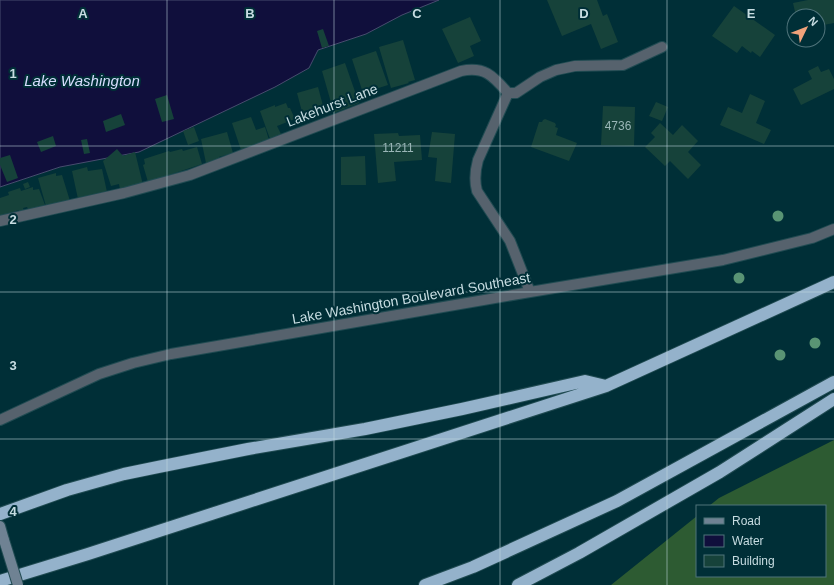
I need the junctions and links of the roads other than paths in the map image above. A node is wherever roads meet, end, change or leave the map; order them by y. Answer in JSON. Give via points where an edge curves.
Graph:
{"nodes":[{"id":1,"x":662,"y":47,"type":"dead end"},
{"id":2,"x":508,"y":93,"type":"junction"},
{"id":3,"x":0,"y":221,"type":"edge"},
{"id":4,"x":834,"y":229,"type":"edge"},
{"id":5,"x":834,"y":282,"type":"edge"},
{"id":6,"x":530,"y":292,"type":"junction"},
{"id":7,"x":834,"y":382,"type":"edge"},
{"id":8,"x":606,"y":386,"type":"junction"},
{"id":9,"x":834,"y":400,"type":"edge"},
{"id":10,"x":0,"y":420,"type":"edge"},
{"id":11,"x":0,"y":514,"type":"edge"},
{"id":12,"x":0,"y":526,"type":"edge"},
{"id":13,"x":0,"y":581,"type":"edge"},
{"id":14,"x":18,"y":585,"type":"edge"},
{"id":15,"x":425,"y":585,"type":"edge"},
{"id":16,"x":518,"y":585,"type":"edge"}],
"edges":[{"from":1,"to":2,"type":"street","via":[[623,66],[575,66],[556,70],[516,93]]},
{"from":2,"to":3,"type":"street","name":"Lakehurst Lane","via":[[487,73],[478,69],[461,71],[190,175]]},
{"from":2,"to":6,"type":"street","via":[[478,160],[475,182],[483,202],[510,241]]},
{"from":4,"to":6,"type":"street","name":"Lake Washington Boulevard Southeast","via":[[812,238],[723,260]]},
{"from":5,"to":8,"type":"highway"},
{"from":6,"to":10,"type":"street","name":"Lake Washington Boulevard Southeast","via":[[171,354],[133,363],[99,374]]},
{"from":7,"to":15,"type":"highway","via":[[617,501],[473,567]]},
{"from":8,"to":11,"type":"highway","via":[[586,381],[365,429],[124,474],[67,490]]},
{"from":8,"to":13,"type":"highway"},
{"from":9,"to":16,"type":"highway","via":[[720,472]]},
{"from":12,"to":14,"type":"street","bridge":true}]}
